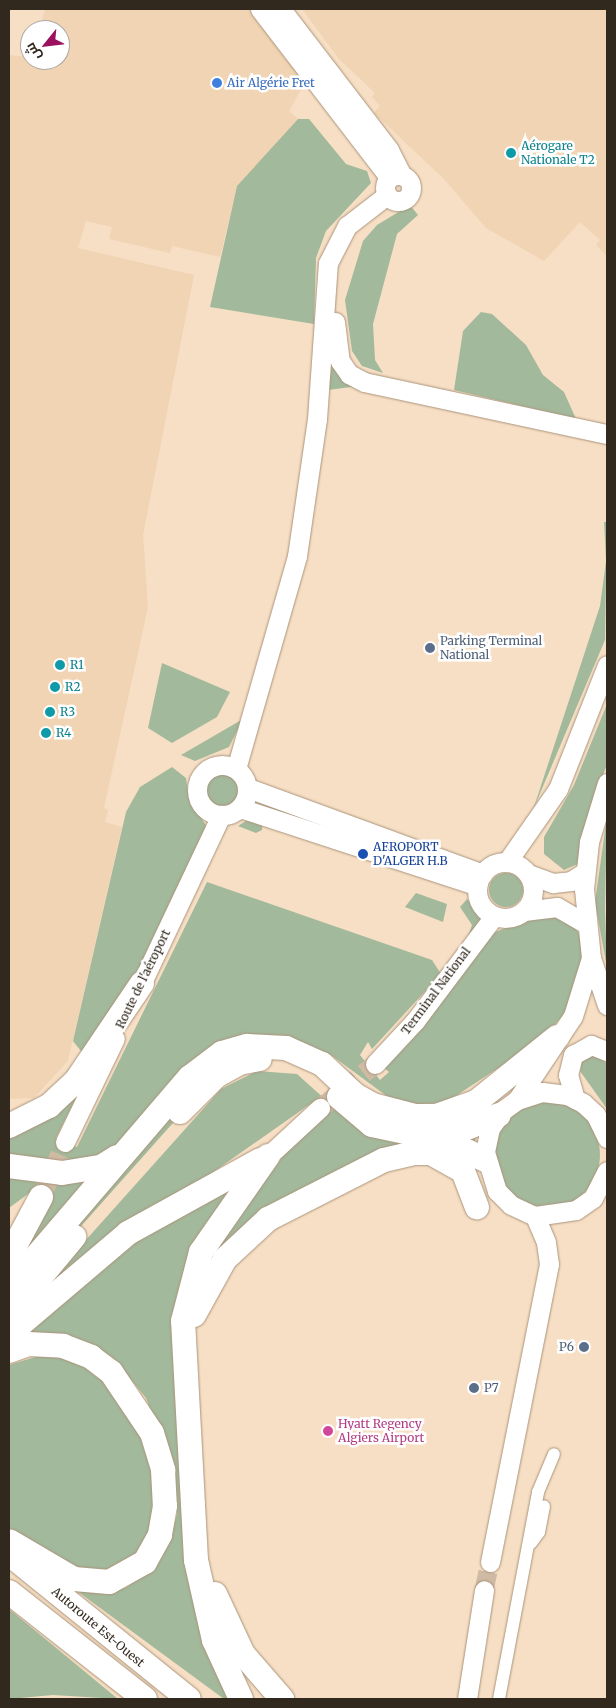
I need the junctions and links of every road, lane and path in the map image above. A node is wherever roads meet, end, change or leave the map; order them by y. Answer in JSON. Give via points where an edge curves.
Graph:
{"nodes":[{"id":1,"x":260,"y":9,"type":"edge"},
{"id":2,"x":280,"y":9,"type":"edge"},
{"id":3,"x":394,"y":187,"type":"junction"},
{"id":4,"x":607,"y":434,"type":"edge"},
{"id":5,"x":607,"y":665,"type":"edge"},
{"id":6,"x":236,"y":768,"type":"junction"},
{"id":7,"x":607,"y":783,"type":"edge"},
{"id":8,"x":248,"y":788,"type":"junction"},
{"id":9,"x":240,"y":808,"type":"junction"},
{"id":10,"x":221,"y":815,"type":"junction"},
{"id":11,"x":507,"y":862,"type":"junction"},
{"id":12,"x":585,"y":872,"type":"junction"},
{"id":13,"x":528,"y":874,"type":"junction"},
{"id":14,"x":480,"y":880,"type":"junction"},
{"id":15,"x":524,"y":911,"type":"junction"},
{"id":16,"x":494,"y":916,"type":"junction"},
{"id":17,"x":586,"y":923,"type":"junction"},
{"id":18,"x":591,"y":958,"type":"junction"},
{"id":19,"x":142,"y":982,"type":"junction"},
{"id":20,"x":607,"y":1005,"type":"edge"},
{"id":21,"x":557,"y":1037,"type":"junction"},
{"id":22,"x":607,"y":1051,"type":"edge"},
{"id":23,"x":375,"y":1064,"type":"tunnel mouth"},
{"id":24,"x":188,"y":1092,"type":"junction"},
{"id":25,"x":575,"y":1098,"type":"junction"},
{"id":26,"x":517,"y":1100,"type":"junction"},
{"id":27,"x":320,"y":1108,"type":"tunnel mouth"},
{"id":28,"x":394,"y":1111,"type":"junction"},
{"id":29,"x":499,"y":1114,"type":"junction"},
{"id":30,"x":9,"y":1126,"type":"edge"},
{"id":31,"x":607,"y":1138,"type":"edge"},
{"id":32,"x":64,"y":1142,"type":"tunnel mouth"},
{"id":33,"x":127,"y":1151,"type":"junction"},
{"id":34,"x":429,"y":1152,"type":"junction"},
{"id":35,"x":268,"y":1156,"type":"junction"},
{"id":36,"x":486,"y":1164,"type":"junction"},
{"id":37,"x":9,"y":1166,"type":"edge"},
{"id":38,"x":607,"y":1171,"type":"edge"},
{"id":39,"x":476,"y":1206,"type":"dead end"},
{"id":40,"x":9,"y":1216,"type":"edge"},
{"id":41,"x":535,"y":1216,"type":"junction"},
{"id":42,"x":9,"y":1257,"type":"edge"},
{"id":43,"x":9,"y":1288,"type":"edge"},
{"id":44,"x":9,"y":1315,"type":"edge"},
{"id":45,"x":9,"y":1334,"type":"edge"},
{"id":46,"x":9,"y":1351,"type":"edge"},
{"id":47,"x":184,"y":1368,"type":"junction"},
{"id":48,"x":188,"y":1452,"type":"junction"},
{"id":49,"x":554,"y":1454,"type":"dead end"},
{"id":50,"x":9,"y":1541,"type":"edge"},
{"id":51,"x":9,"y":1553,"type":"edge"},
{"id":52,"x":490,"y":1562,"type":"tunnel mouth"},
{"id":53,"x":484,"y":1590,"type":"tunnel mouth"},
{"id":54,"x":9,"y":1592,"type":"edge"},
{"id":55,"x":145,"y":1699,"type":"edge"},
{"id":56,"x":189,"y":1699,"type":"edge"},
{"id":57,"x":241,"y":1699,"type":"edge"},
{"id":58,"x":282,"y":1699,"type":"edge"},
{"id":59,"x":467,"y":1699,"type":"edge"},
{"id":60,"x":499,"y":1699,"type":"edge"}],
"edges":[{"from":1,"to":3,"type":"street"},
{"from":2,"to":3,"type":"street","via":[[389,150]]},
{"from":3,"to":4,"type":"street","via":[[355,235],[339,270],[336,346],[350,374],[372,384]]},
{"from":3,"to":6,"type":"street","via":[[347,226],[328,263],[317,419],[297,556]]},
{"from":5,"to":11,"type":"street","via":[[558,789]]},
{"from":6,"to":8,"type":"street"},
{"from":6,"to":10,"type":"street","via":[[212,767],[199,781],[201,804]]},
{"from":7,"to":12,"type":"street"},
{"from":8,"to":9,"type":"street"},
{"from":8,"to":14,"type":"street"},
{"from":9,"to":10,"type":"street"},
{"from":9,"to":14,"type":"street"},
{"from":10,"to":19,"type":"street","name":"Route de l'aéroport"},
{"from":11,"to":13,"type":"street"},
{"from":11,"to":14,"type":"street","via":[[493,865]]},
{"from":12,"to":13,"type":"street","via":[[570,881],[553,883]]},
{"from":12,"to":17,"type":"street"},
{"from":13,"to":15,"type":"street","via":[[533,889]]},
{"from":14,"to":16,"type":"street","via":[[482,906]]},
{"from":15,"to":16,"type":"street","via":[[510,918]]},
{"from":15,"to":17,"type":"street","via":[[557,907]]},
{"from":16,"to":23,"type":"street","name":"Terminal National","via":[[415,1021]]},
{"from":17,"to":18,"type":"street"},
{"from":18,"to":20,"type":"street"},
{"from":18,"to":21,"type":"street","via":[[578,1004]]},
{"from":19,"to":30,"type":"highway","via":[[76,1081],[49,1106]]},
{"from":19,"to":32,"type":"street","name":"Route de l'aéroport"},
{"from":21,"to":26,"type":"street"},
{"from":21,"to":28,"type":"highway","via":[[476,1102],[457,1111],[414,1116]]},
{"from":22,"to":25,"type":"street","via":[[591,1045],[573,1055],[568,1068]]},
{"from":24,"to":28,"type":"highway","via":[[200,1068],[222,1054],[247,1046],[273,1046],[311,1057],[355,1095]]},
{"from":24,"to":33,"type":"highway"},
{"from":24,"to":36,"type":"highway","via":[[238,1063],[270,1059],[288,1063],[312,1072],[372,1125],[447,1141]]},
{"from":24,"to":44,"type":"highway"},
{"from":25,"to":26,"type":"street","via":[[542,1092]]},
{"from":25,"to":31,"type":"street","via":[[596,1115]]},
{"from":26,"to":29,"type":"street"},
{"from":27,"to":35,"type":"street"},
{"from":28,"to":29,"type":"highway","via":[[447,1127],[469,1127]]},
{"from":29,"to":36,"type":"street","via":[[488,1136]]},
{"from":33,"to":37,"type":"highway","via":[[101,1167],[80,1171]]},
{"from":33,"to":43,"type":"highway"},
{"from":34,"to":36,"type":"highway"},
{"from":34,"to":39,"type":"highway","via":[[463,1171]]},
{"from":34,"to":47,"type":"highway","via":[[368,1166],[281,1211],[245,1237],[201,1296],[188,1339]]},
{"from":35,"to":45,"type":"highway","via":[[128,1233]]},
{"from":35,"to":47,"type":"highway","via":[[202,1252],[187,1297]]},
{"from":36,"to":41,"type":"street","via":[[506,1201]]},
{"from":38,"to":41,"type":"street","via":[[585,1205],[566,1214]]},
{"from":40,"to":42,"type":"highway","via":[[41,1197]]},
{"from":41,"to":52,"type":"street","via":[[546,1242],[549,1264]]},
{"from":46,"to":50,"type":"highway","via":[[28,1344],[63,1346],[91,1357],[111,1372],[152,1433],[163,1470],[165,1506],[160,1535],[146,1562],[109,1582],[74,1579]]},
{"from":47,"to":48,"type":"highway"},
{"from":48,"to":57,"type":"highway","via":[[202,1596],[224,1666]]},
{"from":48,"to":58,"type":"highway","via":[[221,1612],[243,1654]]},
{"from":49,"to":60,"type":"street","via":[[541,1482]]},
{"from":51,"to":56,"type":"highway","name":"Autoroute Est-Ouest"},
{"from":53,"to":59,"type":"street"},
{"from":54,"to":55,"type":"highway"}]}
